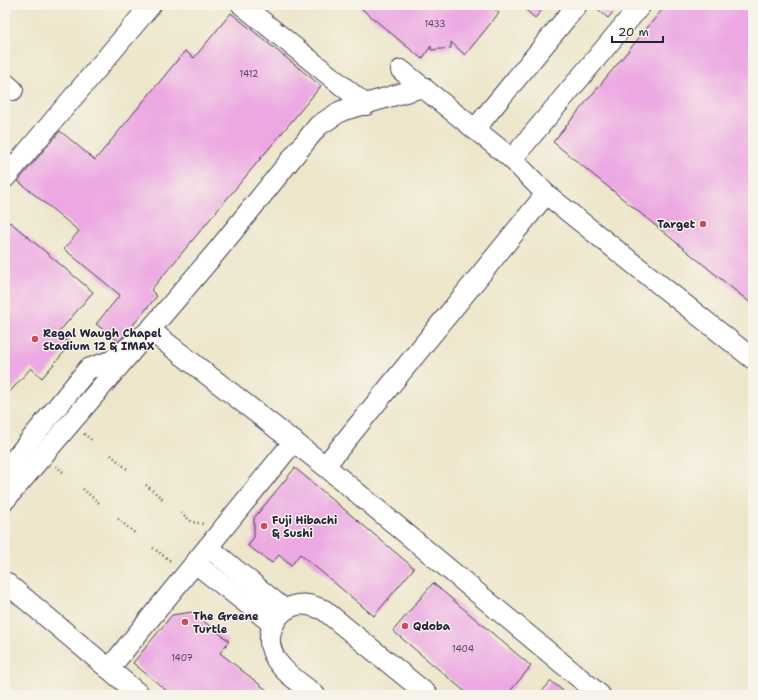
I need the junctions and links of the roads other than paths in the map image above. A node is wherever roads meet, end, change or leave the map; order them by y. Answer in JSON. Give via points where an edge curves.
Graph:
{"nodes":[{"id":1,"x":151,"y":5,"type":"edge"},
{"id":2,"x":242,"y":5,"type":"edge"},
{"id":3,"x":577,"y":5,"type":"edge"},
{"id":4,"x":641,"y":5,"type":"edge"},
{"id":5,"x":401,"y":70,"type":"dead end"},
{"id":6,"x":422,"y":87,"type":"junction"},
{"id":7,"x":366,"y":105,"type":"junction"},
{"id":8,"x":475,"y":129,"type":"junction"},
{"id":9,"x":512,"y":159,"type":"junction"},
{"id":10,"x":5,"y":178,"type":"edge"},
{"id":11,"x":546,"y":194,"type":"junction"},
{"id":12,"x":150,"y":330,"type":"junction"},
{"id":13,"x":753,"y":359,"type":"edge"},
{"id":14,"x":294,"y":441,"type":"junction"},
{"id":15,"x":325,"y":466,"type":"junction"},
{"id":16,"x":5,"y":471,"type":"edge"},
{"id":17,"x":5,"y":500,"type":"edge"},
{"id":18,"x":209,"y":538,"type":"junction"},
{"id":19,"x":186,"y":564,"type":"junction"},
{"id":20,"x":5,"y":582,"type":"edge"},
{"id":21,"x":279,"y":617,"type":"junction"},
{"id":22,"x":109,"y":669,"type":"junction"},
{"id":23,"x":140,"y":695,"type":"edge"},
{"id":24,"x":315,"y":695,"type":"edge"},
{"id":25,"x":428,"y":695,"type":"edge"},
{"id":26,"x":600,"y":695,"type":"edge"}],
"edges":[{"from":1,"to":10,"type":"street"},
{"from":2,"to":7,"type":"street"},
{"from":3,"to":8,"type":"street"},
{"from":4,"to":9,"type":"street"},
{"from":5,"to":6,"type":"street"},
{"from":6,"to":7,"type":"street"},
{"from":6,"to":8,"type":"street"},
{"from":7,"to":12,"type":"street","via":[[341,111],[318,126]]},
{"from":8,"to":9,"type":"street"},
{"from":9,"to":11,"type":"street"},
{"from":11,"to":13,"type":"street"},
{"from":11,"to":15,"type":"street"},
{"from":12,"to":14,"type":"street"},
{"from":12,"to":16,"type":"street","via":[[111,361],[88,369]]},
{"from":12,"to":17,"type":"street"},
{"from":14,"to":15,"type":"street"},
{"from":14,"to":18,"type":"street"},
{"from":15,"to":26,"type":"street"},
{"from":18,"to":19,"type":"street"},
{"from":18,"to":21,"type":"street"},
{"from":19,"to":21,"type":"street"},
{"from":19,"to":22,"type":"street"},
{"from":20,"to":22,"type":"street"},
{"from":21,"to":24,"type":"street","via":[[270,637],[272,652],[282,667]]},
{"from":21,"to":25,"type":"street","via":[[296,605],[310,605],[324,610]]},
{"from":22,"to":23,"type":"street"}]}
